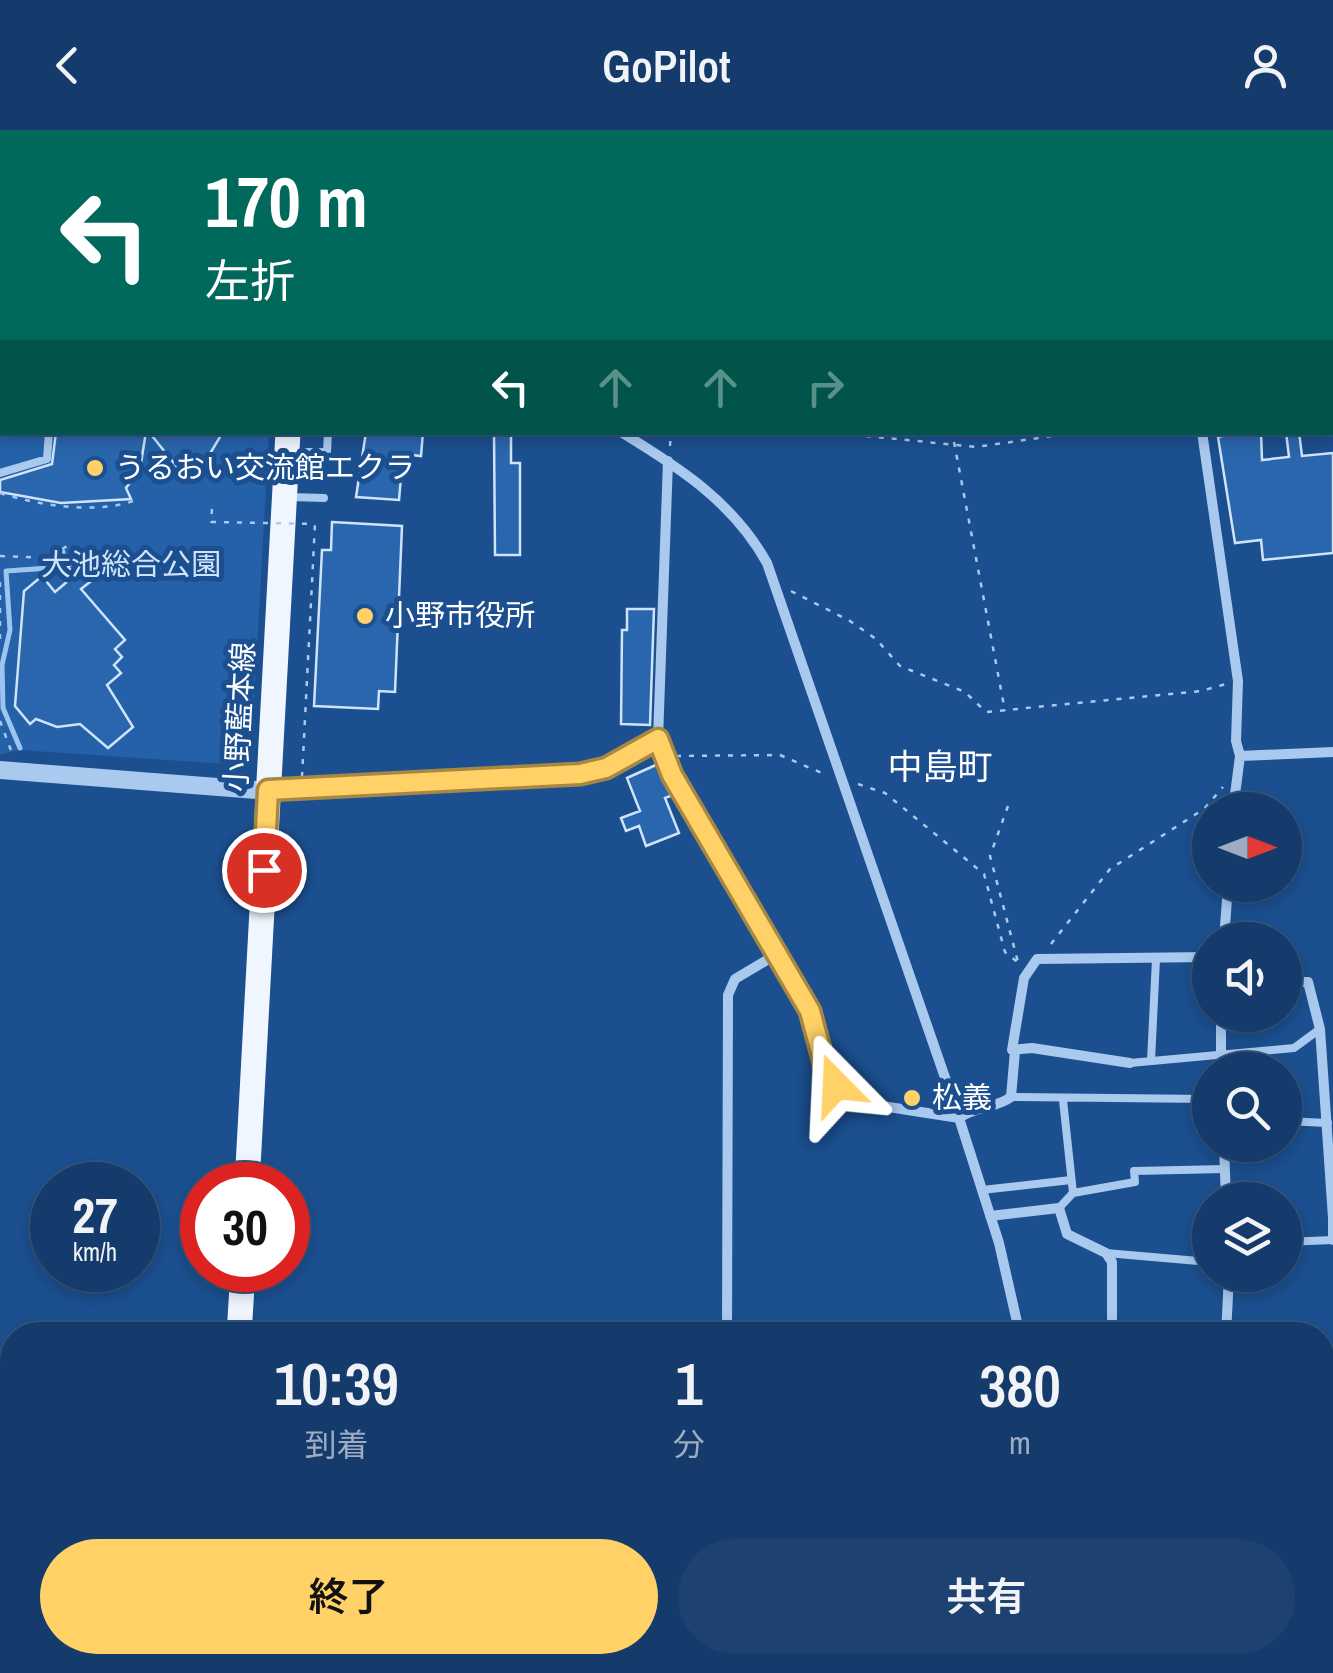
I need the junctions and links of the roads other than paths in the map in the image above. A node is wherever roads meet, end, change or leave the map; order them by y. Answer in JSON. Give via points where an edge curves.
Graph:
{"nodes":[{"id":1,"x":49,"y":435,"type":"edge"},
{"id":2,"x":328,"y":435,"type":"edge"},
{"id":3,"x":627,"y":435,"type":"edge"},
{"id":4,"x":1202,"y":435,"type":"edge"},
{"id":5,"x":288,"y":442,"type":"edge"},
{"id":6,"x":668,"y":461,"type":"junction"},
{"id":7,"x":0,"y":472,"type":"edge"},
{"id":8,"x":285,"y":497,"type":"junction"},
{"id":9,"x":324,"y":498,"type":"dead end"},
{"id":10,"x":658,"y":739,"type":"junction"},
{"id":11,"x":1333,"y":752,"type":"edge"},
{"id":12,"x":1240,"y":756,"type":"junction"},
{"id":13,"x":7,"y":764,"type":"edge"},
{"id":14,"x":268,"y":790,"type":"junction"},
{"id":15,"x":1234,"y":792,"type":"edge"},
{"id":16,"x":777,"y":954,"type":"junction"},
{"id":17,"x":1192,"y":959,"type":"edge"},
{"id":18,"x":1156,"y":960,"type":"junction"},
{"id":19,"x":1302,"y":982,"type":"edge"},
{"id":20,"x":1320,"y":1029,"type":"junction"},
{"id":21,"x":1015,"y":1050,"type":"junction"},
{"id":22,"x":1235,"y":1052,"type":"edge"},
{"id":23,"x":1192,"y":1056,"type":"edge"},
{"id":24,"x":1151,"y":1061,"type":"junction"},
{"id":25,"x":1130,"y":1064,"type":"joint"},
{"id":26,"x":1012,"y":1097,"type":"junction"},
{"id":27,"x":1062,"y":1100,"type":"junction"},
{"id":28,"x":1192,"y":1100,"type":"edge"},
{"id":29,"x":960,"y":1118,"type":"junction"},
{"id":30,"x":1302,"y":1121,"type":"edge"},
{"id":31,"x":1328,"y":1122,"type":"junction"},
{"id":32,"x":248,"y":1162,"type":"edge"},
{"id":33,"x":1225,"y":1162,"type":"edge"},
{"id":34,"x":1225,"y":1169,"type":"junction"},
{"id":35,"x":1071,"y":1180,"type":"junction"},
{"id":36,"x":1225,"y":1182,"type":"edge"},
{"id":37,"x":982,"y":1190,"type":"junction"},
{"id":38,"x":1072,"y":1193,"type":"junction"},
{"id":39,"x":1060,"y":1208,"type":"junction"},
{"id":40,"x":990,"y":1216,"type":"junction"},
{"id":41,"x":1333,"y":1222,"type":"edge"},
{"id":42,"x":1332,"y":1240,"type":"edge"},
{"id":43,"x":1302,"y":1241,"type":"edge"},
{"id":44,"x":1106,"y":1252,"type":"junction"},
{"id":45,"x":1192,"y":1260,"type":"edge"},
{"id":46,"x":242,"y":1292,"type":"edge"},
{"id":47,"x":1228,"y":1292,"type":"edge"},
{"id":48,"x":241,"y":1322,"type":"edge"},
{"id":49,"x":727,"y":1322,"type":"edge"},
{"id":50,"x":1016,"y":1322,"type":"edge"},
{"id":51,"x":1112,"y":1322,"type":"edge"},
{"id":52,"x":1227,"y":1322,"type":"edge"}],
"edges":[{"from":1,"to":7,"type":"lane","via":[[46,459]]},
{"from":2,"to":5,"type":"lane","via":[[328,452]]},
{"from":3,"to":6,"type":"street"},
{"from":4,"to":12,"type":"street","via":[[1238,680]]},
{"from":5,"to":8,"type":"main road","name":"小野藍本線"},
{"from":6,"to":10,"type":"street"},
{"from":6,"to":29,"type":"street","via":[[723,502],[750,532],[776,588]]},
{"from":8,"to":9,"type":"lane"},
{"from":8,"to":14,"type":"main road","name":"小野藍本線"},
{"from":10,"to":14,"type":"street","via":[[606,768],[580,774]]},
{"from":10,"to":16,"type":"street"},
{"from":11,"to":12,"type":"street"},
{"from":12,"to":15,"type":"street"},
{"from":13,"to":14,"type":"street"},
{"from":14,"to":32,"type":"main road","name":"小野藍本線"},
{"from":16,"to":29,"type":"street","via":[[810,1011],[836,1085],[864,1103]]},
{"from":16,"to":49,"type":"street","via":[[736,979],[728,996]]},
{"from":17,"to":18,"type":"street"},
{"from":18,"to":21,"type":"street","via":[[1037,960],[1018,1009]]},
{"from":18,"to":24,"type":"lane"},
{"from":19,"to":20,"type":"street","via":[[1308,982]]},
{"from":20,"to":22,"type":"lane","via":[[1294,1048]]},
{"from":20,"to":31,"type":"street"},
{"from":21,"to":25,"type":"street"},
{"from":21,"to":26,"type":"street"},
{"from":23,"to":24,"type":"lane"},
{"from":24,"to":25,"type":"lane"},
{"from":26,"to":27,"type":"lane"},
{"from":26,"to":29,"type":"street"},
{"from":27,"to":28,"type":"lane"},
{"from":27,"to":35,"type":"lane"},
{"from":29,"to":37,"type":"street"},
{"from":30,"to":31,"type":"lane"},
{"from":31,"to":41,"type":"street"},
{"from":33,"to":34,"type":"street"},
{"from":34,"to":36,"type":"street"},
{"from":34,"to":38,"type":"lane","via":[[1134,1171],[1135,1182]]},
{"from":35,"to":37,"type":"lane"},
{"from":35,"to":38,"type":"lane"},
{"from":37,"to":40,"type":"street"},
{"from":38,"to":39,"type":"lane"},
{"from":39,"to":40,"type":"street"},
{"from":39,"to":44,"type":"street","via":[[1067,1234]]},
{"from":40,"to":50,"type":"street"},
{"from":41,"to":42,"type":"street"},
{"from":42,"to":43,"type":"lane"},
{"from":44,"to":45,"type":"lane"},
{"from":44,"to":51,"type":"street","via":[[1112,1262]]},
{"from":46,"to":48,"type":"main road"},
{"from":47,"to":52,"type":"street"}]}
